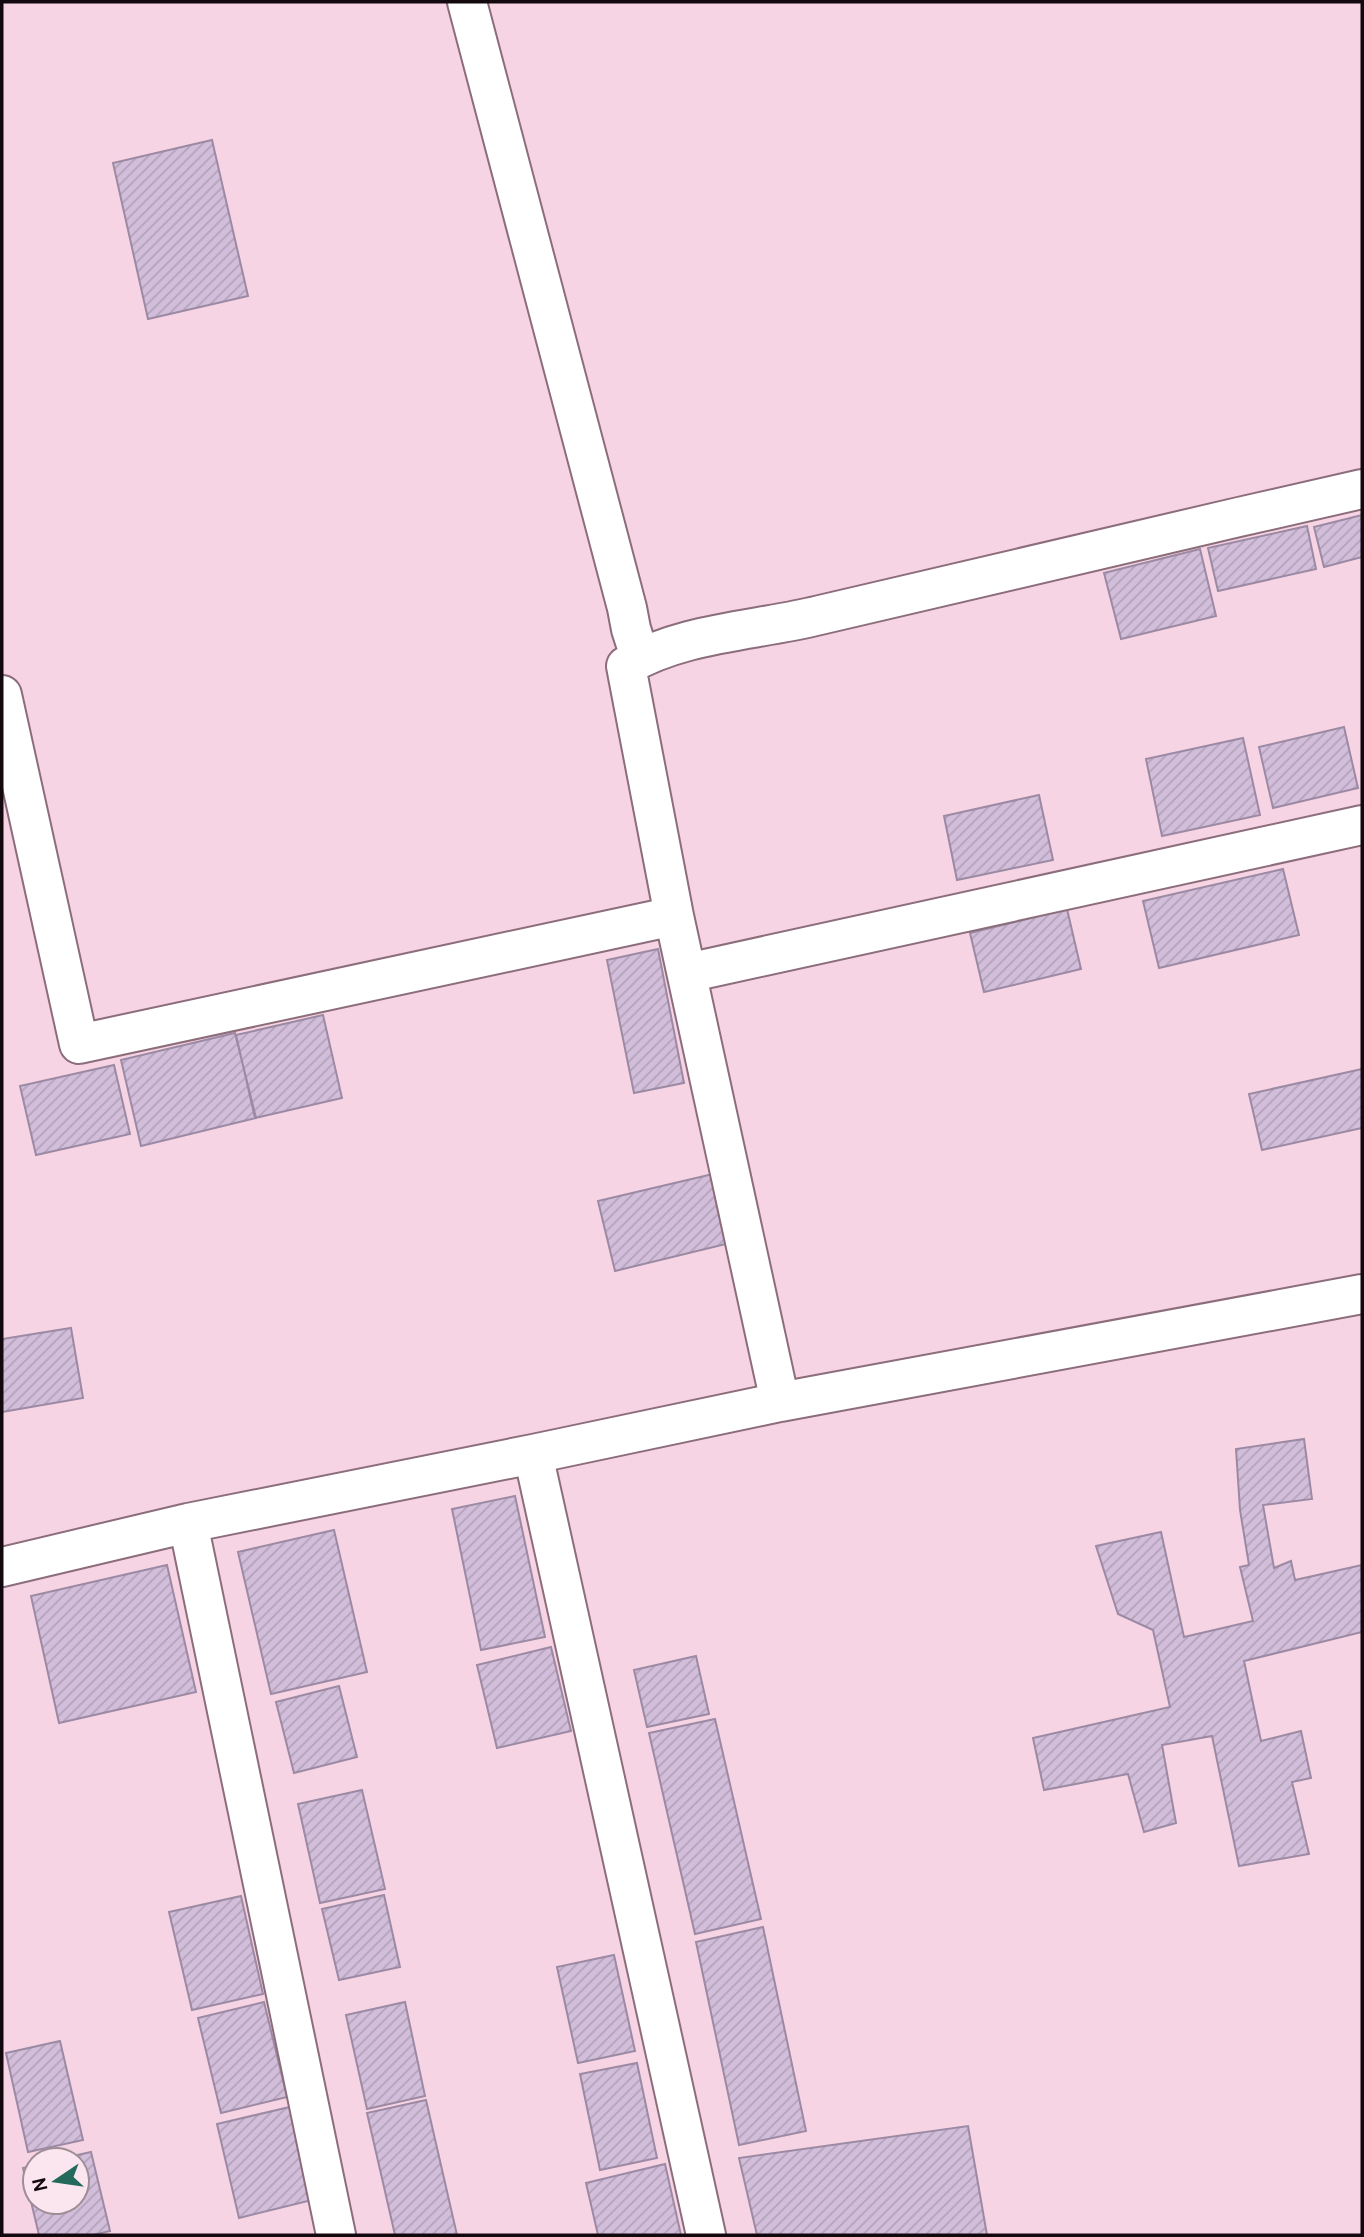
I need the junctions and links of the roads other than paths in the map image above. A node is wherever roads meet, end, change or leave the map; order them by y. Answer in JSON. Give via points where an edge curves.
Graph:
{"nodes":[{"id":1,"x":467,"y":2,"type":"edge"},
{"id":2,"x":1362,"y":489,"type":"edge"},
{"id":3,"x":640,"y":657,"type":"junction"},
{"id":4,"x":2,"y":695,"type":"edge"},
{"id":5,"x":1362,"y":825,"type":"edge"},
{"id":6,"x":674,"y":915,"type":"junction"},
{"id":7,"x":687,"y":972,"type":"junction"},
{"id":8,"x":1362,"y":1294,"type":"edge"},
{"id":9,"x":780,"y":1402,"type":"junction"},
{"id":10,"x":533,"y":1454,"type":"junction"},
{"id":11,"x":188,"y":1523,"type":"junction"},
{"id":12,"x":2,"y":1567,"type":"edge"},
{"id":13,"x":336,"y":2235,"type":"edge"},
{"id":14,"x":706,"y":2235,"type":"edge"}],
"edges":[{"from":1,"to":3,"type":"street"},
{"from":2,"to":3,"type":"street","via":[[706,638]]},
{"from":3,"to":6,"type":"street","via":[[626,666]]},
{"from":4,"to":6,"type":"street","via":[[79,1044]]},
{"from":5,"to":7,"type":"street"},
{"from":6,"to":7,"type":"street"},
{"from":7,"to":9,"type":"street"},
{"from":8,"to":9,"type":"street"},
{"from":9,"to":10,"type":"street"},
{"from":10,"to":11,"type":"street"},
{"from":10,"to":14,"type":"street"},
{"from":11,"to":12,"type":"street"},
{"from":11,"to":13,"type":"street"}]}
